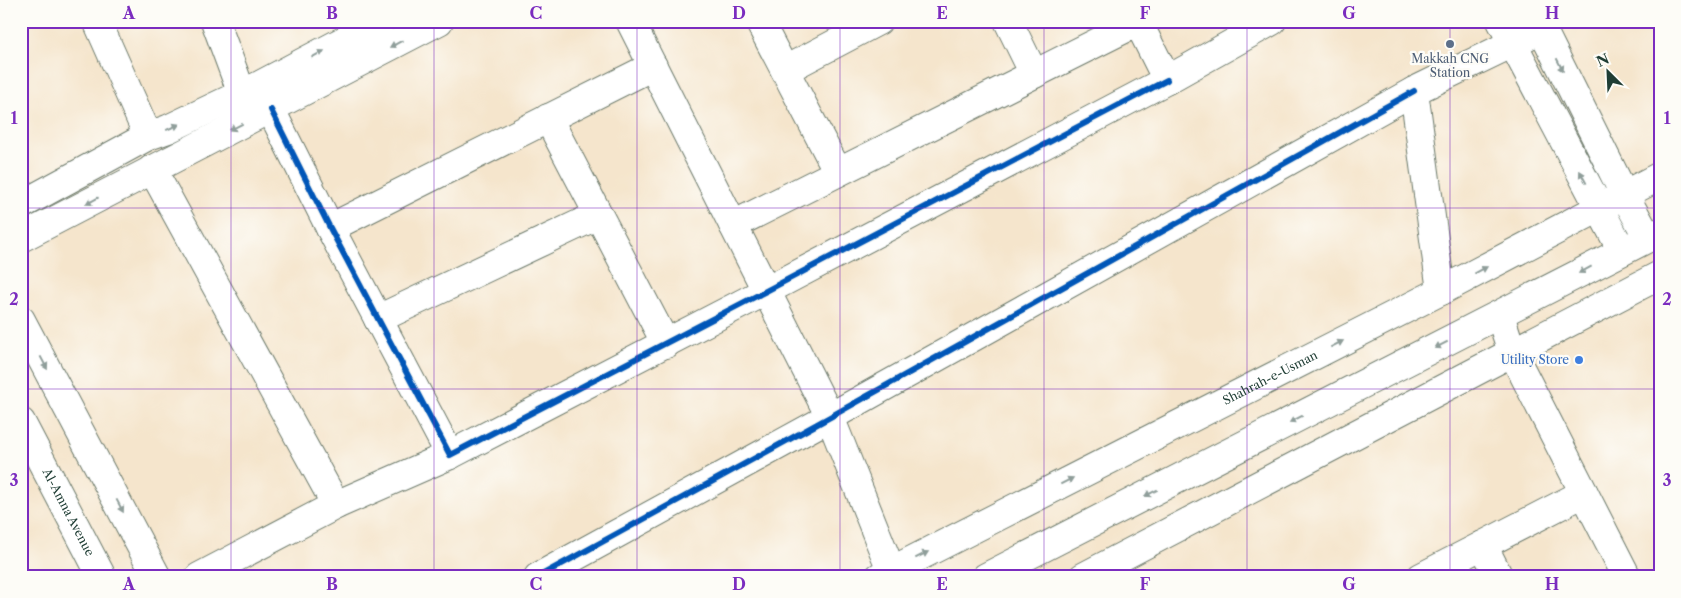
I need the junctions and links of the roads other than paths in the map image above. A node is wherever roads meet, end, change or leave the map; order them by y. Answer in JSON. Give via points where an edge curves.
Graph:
{"nodes":[{"id":1,"x":97,"y":21,"type":"edge"},
{"id":2,"x":215,"y":21,"type":"edge"},
{"id":3,"x":381,"y":21,"type":"edge"},
{"id":4,"x":439,"y":21,"type":"edge"},
{"id":5,"x":630,"y":21,"type":"edge"},
{"id":6,"x":759,"y":21,"type":"edge"},
{"id":7,"x":878,"y":21,"type":"edge"},
{"id":8,"x":1008,"y":21,"type":"edge"},
{"id":9,"x":1138,"y":22,"type":"edge"},
{"id":10,"x":1255,"y":25,"type":"edge"},
{"id":11,"x":1540,"y":25,"type":"edge"},
{"id":12,"x":1506,"y":33,"type":"edge"},
{"id":13,"x":652,"y":66,"type":"junction"},
{"id":14,"x":784,"y":70,"type":"junction"},
{"id":15,"x":1034,"y":74,"type":"junction"},
{"id":16,"x":1167,"y":80,"type":"junction"},
{"id":17,"x":1414,"y":91,"type":"junction"},
{"id":18,"x":242,"y":94,"type":"junction"},
{"id":19,"x":271,"y":110,"type":"junction"},
{"id":20,"x":548,"y":118,"type":"junction"},
{"id":21,"x":148,"y":136,"type":"junction"},
{"id":22,"x":152,"y":169,"type":"junction"},
{"id":23,"x":838,"y":172,"type":"junction"},
{"id":24,"x":1660,"y":176,"type":"edge"},
{"id":25,"x":1624,"y":194,"type":"junction"},
{"id":26,"x":21,"y":205,"type":"edge"},
{"id":27,"x":1599,"y":208,"type":"junction"},
{"id":28,"x":598,"y":214,"type":"junction"},
{"id":29,"x":733,"y":225,"type":"junction"},
{"id":30,"x":330,"y":228,"type":"junction"},
{"id":31,"x":21,"y":238,"type":"edge"},
{"id":32,"x":1656,"y":243,"type":"edge"},
{"id":33,"x":1622,"y":251,"type":"junction"},
{"id":34,"x":1660,"y":275,"type":"edge"},
{"id":35,"x":766,"y":292,"type":"junction"},
{"id":36,"x":1441,"y":292,"type":"junction"},
{"id":37,"x":1500,"y":315,"type":"junction"},
{"id":38,"x":378,"y":319,"type":"junction"},
{"id":39,"x":21,"y":320,"type":"edge"},
{"id":40,"x":666,"y":344,"type":"junction"},
{"id":41,"x":1512,"y":352,"type":"junction"},
{"id":42,"x":830,"y":418,"type":"junction"},
{"id":43,"x":21,"y":422,"type":"edge"},
{"id":44,"x":450,"y":455,"type":"junction"},
{"id":45,"x":1584,"y":493,"type":"junction"},
{"id":46,"x":336,"y":505,"type":"junction"},
{"id":47,"x":1483,"y":545,"type":"junction"},
{"id":48,"x":885,"y":573,"type":"edge"},
{"id":49,"x":102,"y":577,"type":"edge"},
{"id":50,"x":157,"y":577,"type":"edge"},
{"id":51,"x":199,"y":577,"type":"edge"},
{"id":52,"x":538,"y":577,"type":"edge"},
{"id":53,"x":986,"y":577,"type":"edge"},
{"id":54,"x":1083,"y":577,"type":"edge"},
{"id":55,"x":1422,"y":577,"type":"edge"},
{"id":56,"x":1499,"y":577,"type":"edge"},
{"id":57,"x":1627,"y":577,"type":"edge"}],
"edges":[{"from":1,"to":21,"type":"street"},
{"from":2,"to":18,"type":"street"},
{"from":18,"to":3,"type":"street","one_way":true},
{"from":4,"to":19,"type":"street","one_way":true},
{"from":5,"to":13,"type":"street"},
{"from":6,"to":14,"type":"street"},
{"from":7,"to":14,"type":"street"},
{"from":8,"to":15,"type":"street"},
{"from":9,"to":15,"type":"street"},
{"from":9,"to":16,"type":"street"},
{"from":10,"to":16,"type":"street"},
{"from":11,"to":12,"type":"street"},
{"from":11,"to":25,"type":"street","one_way":true},
{"from":12,"to":17,"type":"street"},
{"from":27,"to":12,"type":"street","one_way":true},
{"from":13,"to":20,"type":"street"},
{"from":13,"to":29,"type":"street"},
{"from":14,"to":23,"type":"street"},
{"from":15,"to":23,"type":"street"},
{"from":16,"to":35,"type":"street"},
{"from":17,"to":36,"type":"street"},
{"from":17,"to":42,"type":"street"},
{"from":21,"to":18,"type":"street","one_way":true},
{"from":19,"to":22,"type":"street","one_way":true},
{"from":19,"to":30,"type":"street"},
{"from":20,"to":28,"type":"street"},
{"from":20,"to":30,"type":"street"},
{"from":21,"to":26,"type":"street"},
{"from":22,"to":31,"type":"street","one_way":true},
{"from":22,"to":46,"type":"street"},
{"from":23,"to":29,"type":"street"},
{"from":24,"to":25,"type":"street","name":"Shahrah-e-Usman"},
{"from":25,"to":27,"type":"street","name":"Shahrah-e-Usman"},
{"from":25,"to":32,"type":"street"},
{"from":27,"to":33,"type":"street"},
{"from":36,"to":27,"type":"street","name":"Shahrah-e-Usman","one_way":true},
{"from":28,"to":38,"type":"street"},
{"from":28,"to":40,"type":"street"},
{"from":29,"to":35,"type":"street"},
{"from":30,"to":38,"type":"street"},
{"from":32,"to":33,"type":"street"},
{"from":33,"to":37,"type":"street","one_way":true},
{"from":34,"to":41,"type":"street"},
{"from":35,"to":40,"type":"street"},
{"from":35,"to":42,"type":"street"},
{"from":48,"to":36,"type":"street","name":"Shahrah-e-Usman","one_way":true},
{"from":37,"to":41,"type":"street"},
{"from":37,"to":53,"type":"street","one_way":true},
{"from":38,"to":44,"type":"street"},
{"from":39,"to":50,"type":"street","one_way":true},
{"from":40,"to":44,"type":"street"},
{"from":41,"to":45,"type":"street"},
{"from":41,"to":54,"type":"street"},
{"from":42,"to":48,"type":"street"},
{"from":42,"to":52,"type":"street"},
{"from":43,"to":49,"type":"street","name":"Al-Amna Avenue"},
{"from":44,"to":46,"type":"street"},
{"from":45,"to":47,"type":"street"},
{"from":45,"to":57,"type":"street"},
{"from":46,"to":51,"type":"street"},
{"from":47,"to":55,"type":"street"},
{"from":47,"to":56,"type":"street"}]}
